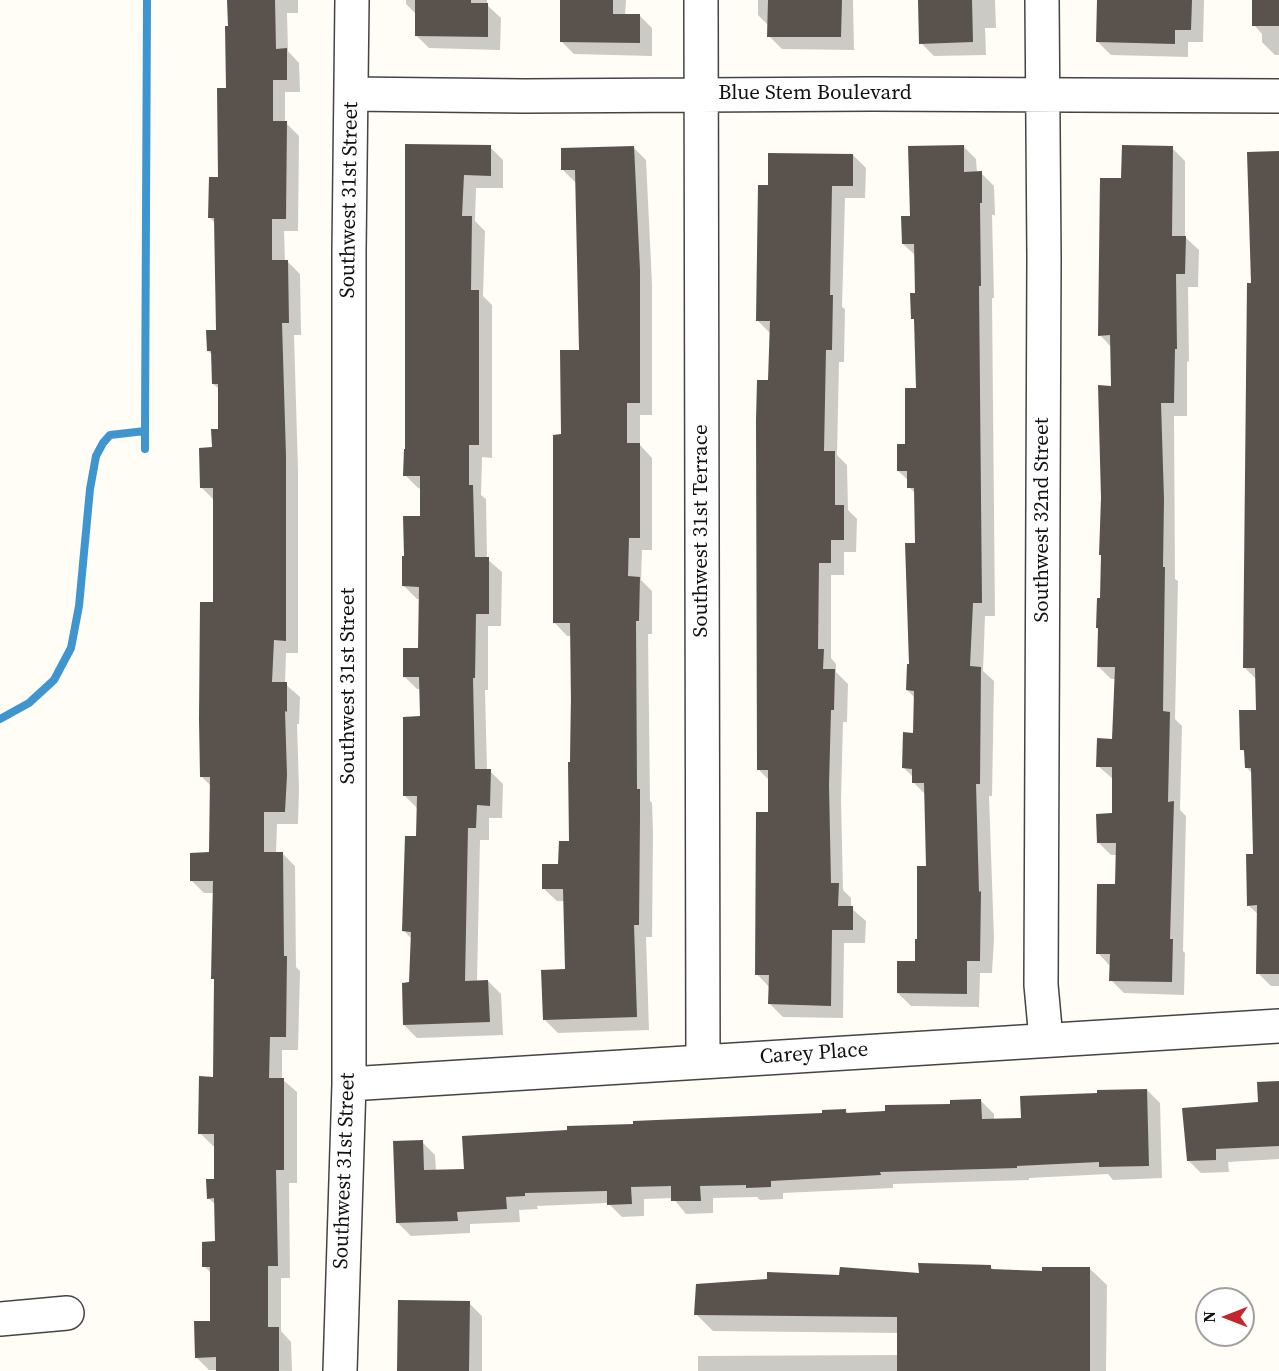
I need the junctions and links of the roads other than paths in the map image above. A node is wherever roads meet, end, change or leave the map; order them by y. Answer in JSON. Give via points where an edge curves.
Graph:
{"nodes":[{"id":1,"x":352,"y":0,"type":"edge"},
{"id":2,"x":701,"y":0,"type":"edge"},
{"id":3,"x":1042,"y":0,"type":"edge"},
{"id":4,"x":351,"y":94,"type":"junction"},
{"id":5,"x":700,"y":94,"type":"junction"},
{"id":6,"x":1042,"y":95,"type":"junction"},
{"id":7,"x":1279,"y":96,"type":"edge"},
{"id":8,"x":1279,"y":1026,"type":"edge"},
{"id":9,"x":1046,"y":1039,"type":"junction"},
{"id":10,"x":702,"y":1061,"type":"junction"},
{"id":11,"x":348,"y":1084,"type":"junction"},
{"id":12,"x":67,"y":1313,"type":"dead end"},
{"id":13,"x":0,"y":1319,"type":"edge"},
{"id":14,"x":340,"y":1371,"type":"edge"}],
"edges":[{"from":1,"to":4,"type":"street","name":"Southwest 31st Street"},
{"from":2,"to":5,"type":"street","name":"Southwest 31st Terrace"},
{"from":3,"to":6,"type":"street","name":"Southwest 32nd Street"},
{"from":4,"to":5,"type":"street","name":"Blue Stem Boulevard"},
{"from":4,"to":11,"type":"street","name":"Southwest 31st Street"},
{"from":5,"to":6,"type":"street","name":"Blue Stem Boulevard"},
{"from":5,"to":10,"type":"street","name":"Southwest 31st Terrace"},
{"from":6,"to":7,"type":"street","name":"Blue Stem Boulevard"},
{"from":6,"to":9,"type":"street","name":"Southwest 32nd Street","via":[[1041,985]]},
{"from":8,"to":9,"type":"street","name":"Carey Place"},
{"from":9,"to":10,"type":"street","name":"Carey Place"},
{"from":10,"to":11,"type":"street","name":"Carey Place"},
{"from":11,"to":14,"type":"street","name":"Southwest 31st Street"},
{"from":12,"to":13,"type":"street"}]}
